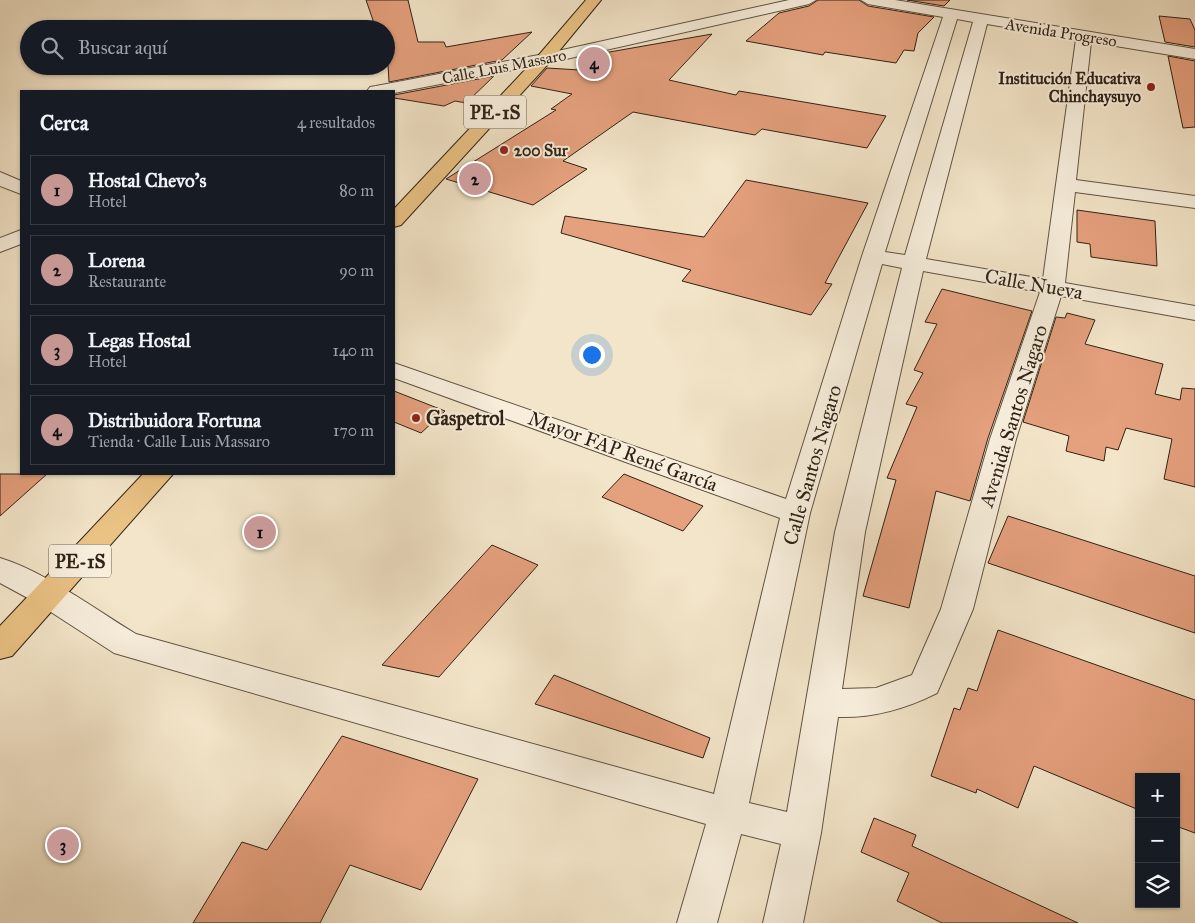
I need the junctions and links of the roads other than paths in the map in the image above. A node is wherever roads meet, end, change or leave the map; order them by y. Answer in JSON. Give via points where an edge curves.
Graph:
{"nodes":[{"id":1,"x":594,"y":0,"type":"edge"},
{"id":2,"x":809,"y":0,"type":"edge"},
{"id":3,"x":868,"y":0,"type":"edge"},
{"id":4,"x":951,"y":14,"type":"junction"},
{"id":5,"x":981,"y":19,"type":"junction"},
{"id":6,"x":1084,"y":36,"type":"junction"},
{"id":7,"x":1195,"y":54,"type":"edge"},
{"id":8,"x":544,"y":59,"type":"junction"},
{"id":9,"x":381,"y":90,"type":"edge"},
{"id":10,"x":0,"y":178,"type":"edge"},
{"id":11,"x":1066,"y":185,"type":"junction"},
{"id":12,"x":20,"y":188,"type":"edge"},
{"id":13,"x":1195,"y":202,"type":"edge"},
{"id":14,"x":395,"y":220,"type":"edge"},
{"id":15,"x":20,"y":236,"type":"edge"},
{"id":16,"x":0,"y":246,"type":"edge"},
{"id":17,"x":873,"y":256,"type":"junction"},
{"id":18,"x":914,"y":262,"type":"junction"},
{"id":19,"x":1053,"y":287,"type":"junction"},
{"id":20,"x":1195,"y":313,"type":"edge"},
{"id":21,"x":395,"y":370,"type":"edge"},
{"id":22,"x":159,"y":475,"type":"edge"},
{"id":23,"x":796,"y":513,"type":"junction"},
{"id":24,"x":0,"y":569,"type":"edge"},
{"id":25,"x":48,"y":595,"type":"junction"},
{"id":26,"x":0,"y":647,"type":"edge"},
{"id":27,"x":823,"y":702,"type":"junction"},
{"id":28,"x":728,"y":814,"type":"junction"},
{"id":29,"x":802,"y":833,"type":"junction"},
{"id":30,"x":697,"y":923,"type":"edge"},
{"id":31,"x":783,"y":923,"type":"edge"}],
"edges":[{"from":1,"to":8,"type":"highway","number":"PE-1S"},
{"from":2,"to":8,"type":"street","name":"Calle Luis Massaro"},
{"from":3,"to":4,"type":"street","name":"Avenida Progreso"},
{"from":4,"to":5,"type":"street","name":"Avenida Progreso"},
{"from":4,"to":17,"type":"street","name":"Calle Santos Nagaro"},
{"from":5,"to":6,"type":"street","name":"Avenida Progreso"},
{"from":5,"to":18,"type":"street"},
{"from":6,"to":7,"type":"street","name":"Avenida Progreso"},
{"from":6,"to":11,"type":"street","name":"Avenida Santos Nagaro"},
{"from":8,"to":9,"type":"street","name":"Calle Luis Massaro"},
{"from":8,"to":14,"type":"highway","number":"PE-1S"},
{"from":10,"to":12,"type":"street"},
{"from":11,"to":13,"type":"street"},
{"from":11,"to":19,"type":"street","name":"Avenida Santos Nagaro"},
{"from":15,"to":16,"type":"street"},
{"from":17,"to":18,"type":"street","name":"Calle Nueva"},
{"from":17,"to":23,"type":"street","name":"Calle Santos Nagaro"},
{"from":18,"to":19,"type":"street","name":"Calle Nueva"},
{"from":18,"to":27,"type":"street","via":[[850,532]]},
{"from":19,"to":20,"type":"street","name":"Calle Nueva"},
{"from":19,"to":27,"type":"street","name":"Avenida Santos Nagaro","via":[[1003,439],[957,609],[925,684],[896,698],[861,705]]},
{"from":21,"to":23,"type":"street","name":"Mayor FAP René García"},
{"from":22,"to":25,"type":"highway","number":"PE-1S"},
{"from":23,"to":28,"type":"street","name":"Calle Santos Nagaro"},
{"from":24,"to":25,"type":"street"},
{"from":25,"to":26,"type":"highway","number":"PE-1S"},
{"from":25,"to":28,"type":"street","via":[[126,644]]},
{"from":27,"to":29,"type":"street"},
{"from":28,"to":29,"type":"street"},
{"from":28,"to":30,"type":"street","name":"Calle Santos Nagaro"},
{"from":29,"to":31,"type":"street"}]}
